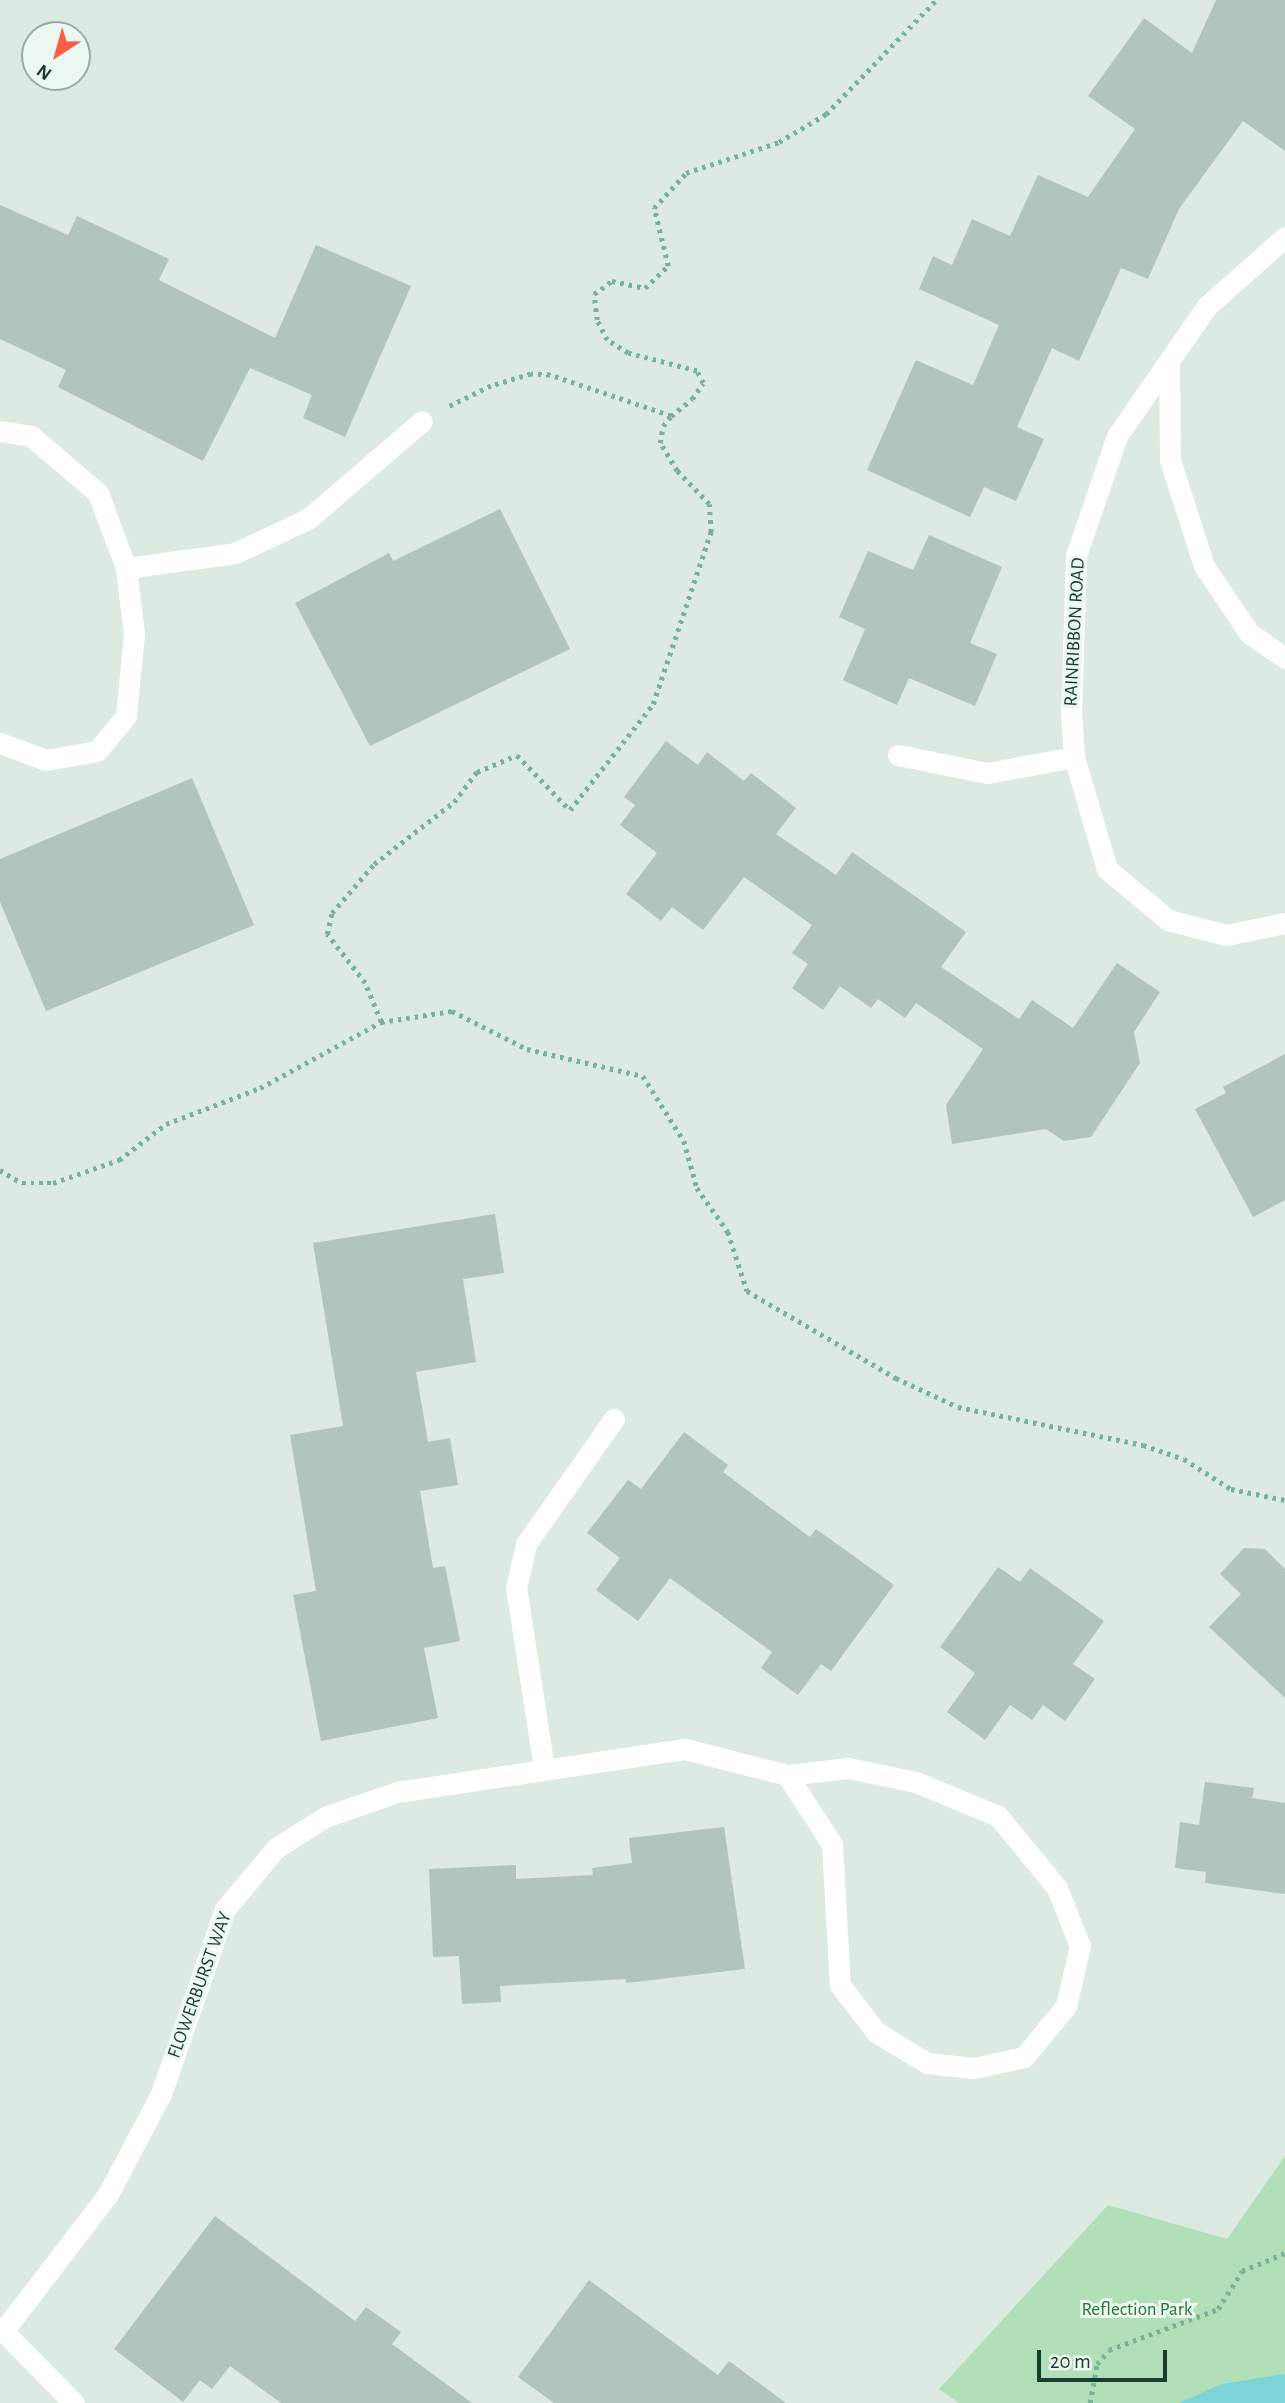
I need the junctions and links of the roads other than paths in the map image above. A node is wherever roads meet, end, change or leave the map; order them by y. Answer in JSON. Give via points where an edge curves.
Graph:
{"nodes":[{"id":1,"x":1285,"y":237,"type":"edge"},
{"id":2,"x":1169,"y":361,"type":"junction"},
{"id":3,"x":422,"y":421,"type":"road end"},
{"id":4,"x":0,"y":431,"type":"edge"},
{"id":5,"x":126,"y":568,"type":"junction"},
{"id":6,"x":1285,"y":659,"type":"edge"},
{"id":7,"x":0,"y":743,"type":"edge"},
{"id":8,"x":898,"y":755,"type":"dead end"},
{"id":9,"x":1074,"y":757,"type":"junction"},
{"id":10,"x":1285,"y":923,"type":"edge"},
{"id":11,"x":614,"y":1419,"type":"dead end"},
{"id":12,"x":544,"y":1768,"type":"junction"},
{"id":13,"x":787,"y":1774,"type":"junction"},
{"id":14,"x":2,"y":2329,"type":"edge"},
{"id":15,"x":74,"y":2403,"type":"edge"}],
"edges":[{"from":1,"to":2,"type":"street","name":"RAINRIBBON ROAD","via":[[1207,306]]},
{"from":2,"to":6,"type":"street","via":[[1170,460],[1204,566],[1249,632]]},
{"from":2,"to":9,"type":"street","name":"RAINRIBBON ROAD","via":[[1118,436],[1076,556],[1070,711]]},
{"from":3,"to":5,"type":"street","via":[[308,519],[235,553]]},
{"from":4,"to":5,"type":"street","via":[[31,436],[97,493]]},
{"from":5,"to":7,"type":"street","via":[[134,634],[126,716],[97,751],[46,760]]},
{"from":8,"to":9,"type":"street","via":[[987,773]]},
{"from":9,"to":10,"type":"street","name":"RAINRIBBON ROAD","via":[[1108,869],[1168,920],[1226,935]]},
{"from":11,"to":12,"type":"street","via":[[526,1544],[516,1588]]},
{"from":12,"to":13,"type":"street","name":"FLOWERBURST WAY","via":[[685,1749]]},
{"from":12,"to":14,"type":"street","name":"FLOWERBURST WAY","via":[[397,1792],[325,1817],[276,1848],[225,1909],[161,2094],[107,2196]]},
{"from":13,"to":13,"type":"street","name":"FLOWERBURST WAY","via":[[832,1844],[840,1985],[876,2032],[927,2063],[974,2068],[1024,2057],[1066,2006],[1080,1947],[1056,1888],[998,1816],[916,1782],[848,1768]]},
{"from":14,"to":15,"type":"street","name":"FLOWERBURST WAY"}]}
